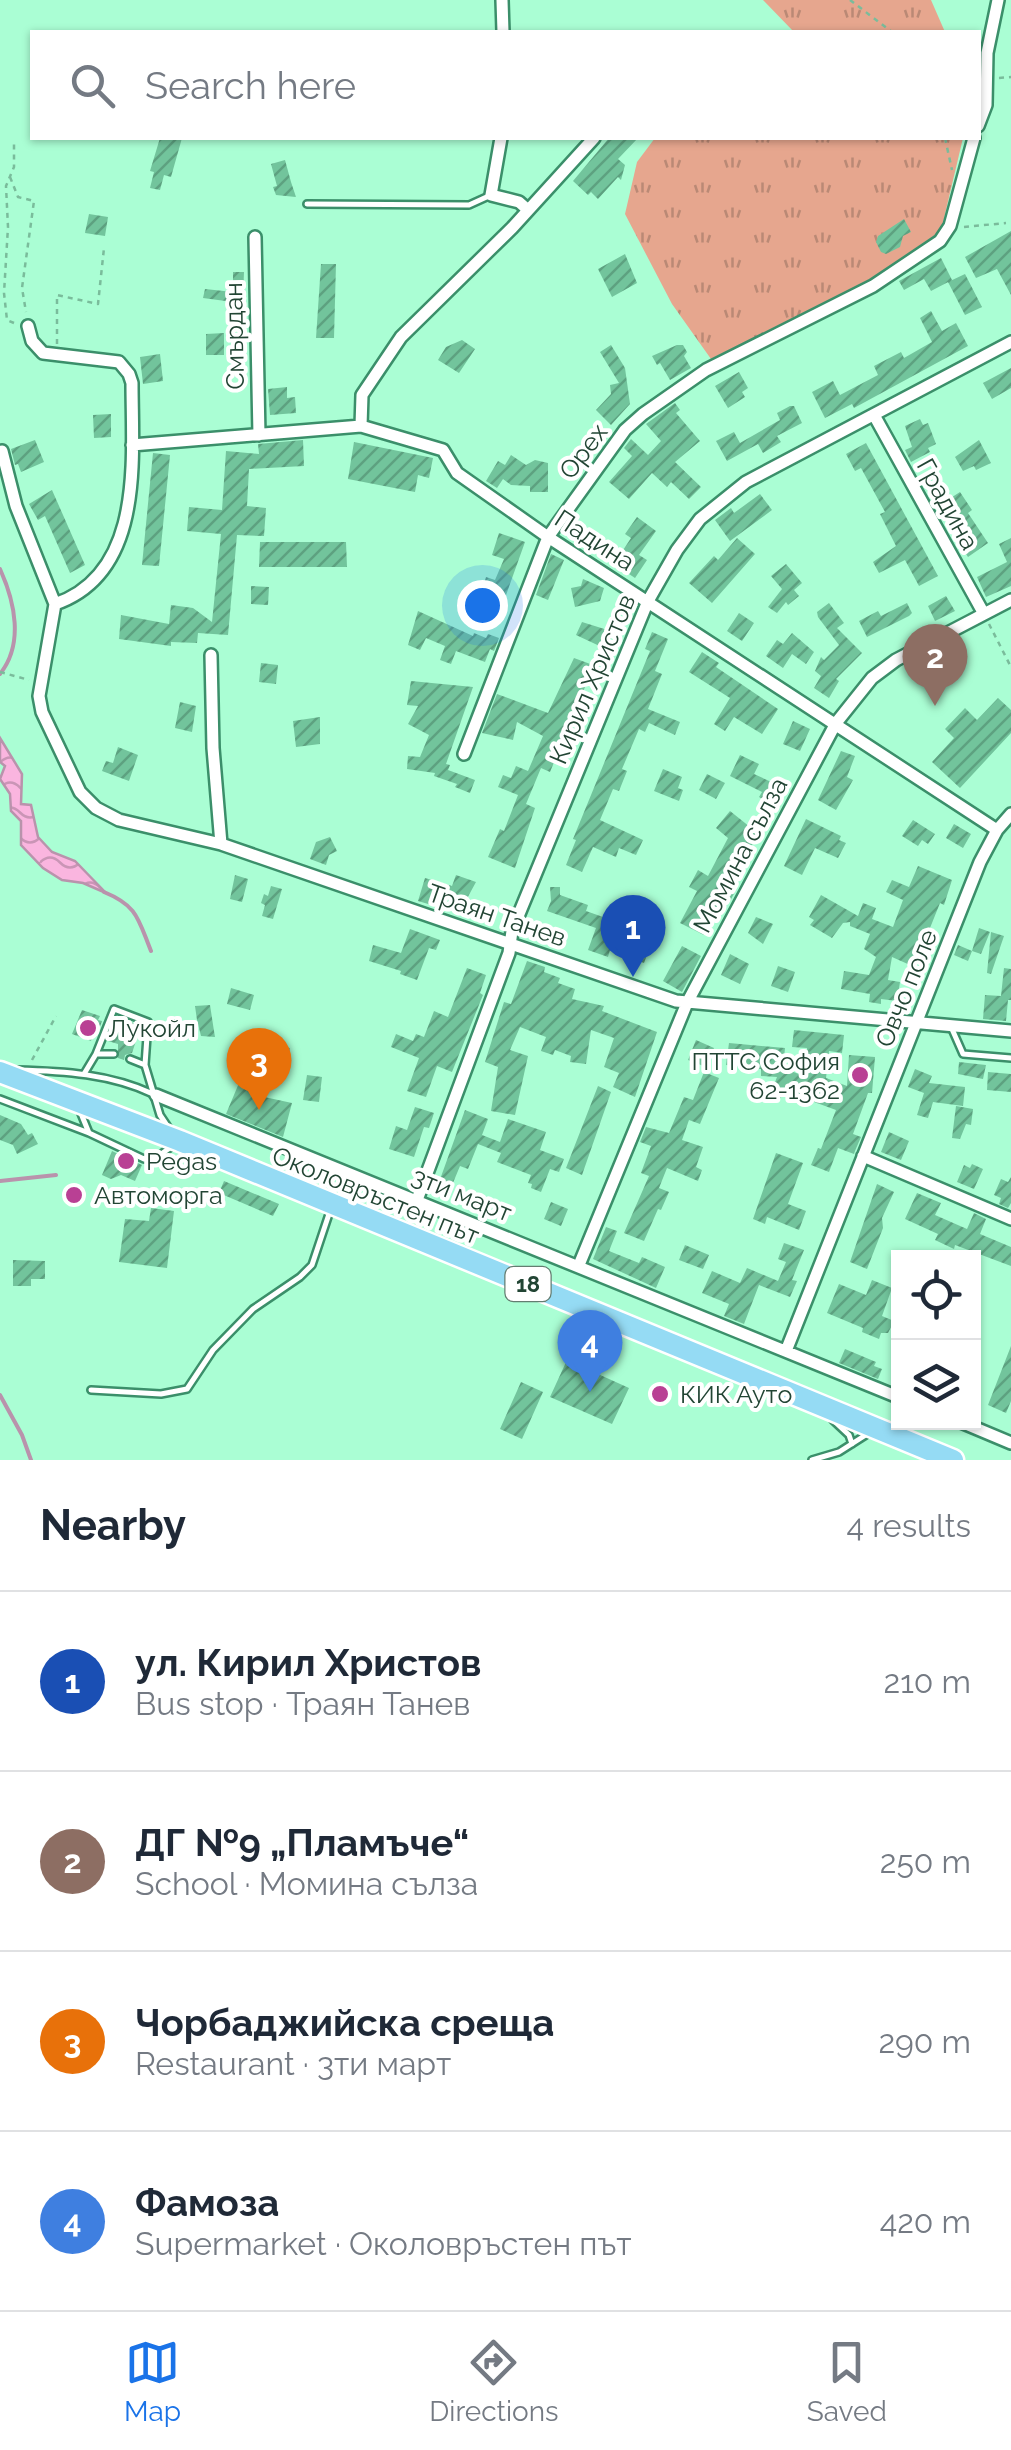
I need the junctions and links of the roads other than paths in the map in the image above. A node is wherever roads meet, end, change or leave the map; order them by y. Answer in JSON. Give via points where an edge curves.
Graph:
{"nodes":[{"id":1,"x":502,"y":0,"type":"edge"},
{"id":2,"x":998,"y":0,"type":"edge"},
{"id":3,"x":502,"y":30,"type":"edge"},
{"id":4,"x":981,"y":118,"type":"edge"},
{"id":5,"x":501,"y":140,"type":"edge"},
{"id":6,"x":592,"y":140,"type":"edge"},
{"id":7,"x":973,"y":140,"type":"edge"},
{"id":8,"x":491,"y":196,"type":"junction"},
{"id":9,"x":306,"y":204,"type":"dead end"},
{"id":10,"x":528,"y":210,"type":"junction"},
{"id":11,"x":254,"y":236,"type":"dead end"},
{"id":12,"x":28,"y":326,"type":"road end"},
{"id":13,"x":1011,"y":342,"type":"edge"},
{"id":14,"x":874,"y":415,"type":"junction"},
{"id":15,"x":361,"y":426,"type":"junction"},
{"id":16,"x":259,"y":435,"type":"junction"},
{"id":17,"x":132,"y":445,"type":"junction"},
{"id":18,"x":2,"y":451,"type":"edge"},
{"id":19,"x":548,"y":537,"type":"junction"},
{"id":20,"x":1011,"y":600,"type":"edge"},
{"id":21,"x":648,"y":601,"type":"junction"},
{"id":22,"x":55,"y":604,"type":"junction"},
{"id":23,"x":984,"y":614,"type":"junction"},
{"id":24,"x":211,"y":655,"type":"dead end"},
{"id":25,"x":836,"y":723,"type":"junction"},
{"id":26,"x":464,"y":754,"type":"dead end"},
{"id":27,"x":1011,"y":814,"type":"edge"},
{"id":28,"x":997,"y":830,"type":"junction"},
{"id":29,"x":220,"y":844,"type":"junction"},
{"id":30,"x":510,"y":943,"type":"junction"},
{"id":31,"x":687,"y":1003,"type":"junction"},
{"id":32,"x":916,"y":1023,"type":"junction"},
{"id":33,"x":951,"y":1026,"type":"junction"},
{"id":34,"x":1011,"y":1031,"type":"edge"},
{"id":35,"x":96,"y":1054,"type":"junction"},
{"id":36,"x":114,"y":1054,"type":"dead end"},
{"id":37,"x":1011,"y":1058,"type":"edge"},
{"id":38,"x":130,"y":1059,"type":"dead end"},
{"id":39,"x":145,"y":1065,"type":"junction"},
{"id":40,"x":0,"y":1071,"type":"edge"},
{"id":41,"x":84,"y":1074,"type":"junction"},
{"id":42,"x":156,"y":1095,"type":"junction"},
{"id":43,"x":0,"y":1099,"type":"edge"},
{"id":44,"x":75,"y":1100,"type":"junction"},
{"id":45,"x":89,"y":1133,"type":"junction"},
{"id":46,"x":180,"y":1140,"type":"junction"},
{"id":47,"x":863,"y":1156,"type":"junction"},
{"id":48,"x":417,"y":1200,"type":"junction"},
{"id":49,"x":332,"y":1203,"type":"junction"},
{"id":50,"x":1011,"y":1219,"type":"edge"},
{"id":51,"x":579,"y":1265,"type":"junction"},
{"id":52,"x":786,"y":1351,"type":"junction"},
{"id":53,"x":90,"y":1390,"type":"dead end"},
{"id":54,"x":891,"y":1394,"type":"edge"},
{"id":55,"x":804,"y":1398,"type":"junction"},
{"id":56,"x":876,"y":1428,"type":"junction"},
{"id":57,"x":980,"y":1430,"type":"edge"},
{"id":58,"x":1011,"y":1443,"type":"edge"},
{"id":59,"x":852,"y":1444,"type":"junction"},
{"id":60,"x":812,"y":1460,"type":"edge"},
{"id":61,"x":953,"y":1460,"type":"edge"}],
"edges":[{"from":1,"to":3,"type":"street"},
{"from":2,"to":4,"type":"street"},
{"from":5,"to":8,"type":"street"},
{"from":6,"to":10,"type":"street"},
{"from":7,"to":19,"type":"street","name":"Орех","via":[[940,240],[873,286],[706,370],[643,414]]},
{"from":8,"to":9,"type":"lane","via":[[470,206]]},
{"from":8,"to":10,"type":"street"},
{"from":10,"to":15,"type":"street","via":[[401,337],[362,395]]},
{"from":11,"to":16,"type":"street","name":"Смърдан"},
{"from":12,"to":17,"type":"street","via":[[43,353],[125,368],[132,383]]},
{"from":13,"to":14,"type":"street","name":"Кирил Христов"},
{"from":14,"to":21,"type":"street","name":"Кирил Христов","via":[[746,482],[700,520]]},
{"from":14,"to":23,"type":"street","name":"Градина"},
{"from":15,"to":16,"type":"street","name":"Падина"},
{"from":15,"to":19,"type":"street","name":"Падина","via":[[444,450],[456,473]]},
{"from":16,"to":17,"type":"street","name":"Падина"},
{"from":17,"to":22,"type":"street","via":[[118,544],[76,594]]},
{"from":18,"to":22,"type":"street"},
{"from":19,"to":21,"type":"street","name":"Падина"},
{"from":19,"to":26,"type":"street","name":"Орех"},
{"from":20,"to":23,"type":"street","name":"Момина сълза"},
{"from":21,"to":25,"type":"street","name":"Падина"},
{"from":21,"to":30,"type":"street","name":"Кирил Христов"},
{"from":22,"to":29,"type":"street","name":"Траян Танев","via":[[38,696],[80,792],[120,820]]},
{"from":23,"to":25,"type":"street","name":"Момина сълза","via":[[896,660]]},
{"from":24,"to":29,"type":"street"},
{"from":25,"to":28,"type":"street","name":"Падина"},
{"from":25,"to":31,"type":"street","name":"Момина сълза"},
{"from":27,"to":28,"type":"street","name":"Овчо поле"},
{"from":28,"to":32,"type":"street","name":"Овчо поле"},
{"from":29,"to":30,"type":"street","name":"Траян Танев"},
{"from":30,"to":31,"type":"street","name":"Траян Танев"},
{"from":30,"to":48,"type":"street","name":"Кирил Христов"},
{"from":31,"to":32,"type":"street","name":"Траян Танев"},
{"from":31,"to":51,"type":"street","name":"Момина сълза"},
{"from":32,"to":33,"type":"street","name":"Траян Танев"},
{"from":32,"to":47,"type":"street","name":"Овчо поле"},
{"from":33,"to":34,"type":"street","name":"Траян Танев"},
{"from":33,"to":37,"type":"lane","via":[[962,1054]]},
{"from":35,"to":36,"type":"lane"},
{"from":35,"to":39,"type":"lane","via":[[114,1009],[148,1022]]},
{"from":35,"to":41,"type":"lane"},
{"from":38,"to":39,"type":"lane"},
{"from":39,"to":42,"type":"lane"},
{"from":40,"to":41,"type":"lane","name":"3ти март"},
{"from":40,"to":44,"type":"highway","name":"Околовръстен път","number":"18"},
{"from":41,"to":42,"type":"lane","name":"3ти март"},
{"from":42,"to":46,"type":"lane","via":[[160,1116]]},
{"from":42,"to":48,"type":"street","name":"3ти март"},
{"from":43,"to":45,"type":"lane"},
{"from":44,"to":45,"type":"lane"},
{"from":44,"to":46,"type":"highway","name":"Околовръстен път","number":"18"},
{"from":45,"to":46,"type":"lane","via":[[144,1159]]},
{"from":46,"to":49,"type":"highway","name":"Околовръстен път","number":"18"},
{"from":47,"to":50,"type":"street"},
{"from":47,"to":52,"type":"street","name":"Овчо поле"},
{"from":48,"to":51,"type":"street","name":"3ти март"},
{"from":49,"to":53,"type":"lane","via":[[312,1264],[254,1309],[213,1350],[187,1389]]},
{"from":49,"to":55,"type":"highway","name":"Околовръстен път","number":"18"},
{"from":51,"to":52,"type":"street","name":"3ти март"},
{"from":52,"to":54,"type":"street","name":"3ти март"},
{"from":55,"to":56,"type":"highway","name":"Околовръстен път","number":"18"},
{"from":55,"to":59,"type":"lane","via":[[841,1426]]},
{"from":56,"to":59,"type":"lane"},
{"from":56,"to":61,"type":"highway","name":"Околовръстен път","number":"18"},
{"from":57,"to":58,"type":"street"},
{"from":59,"to":60,"type":"lane"}]}
